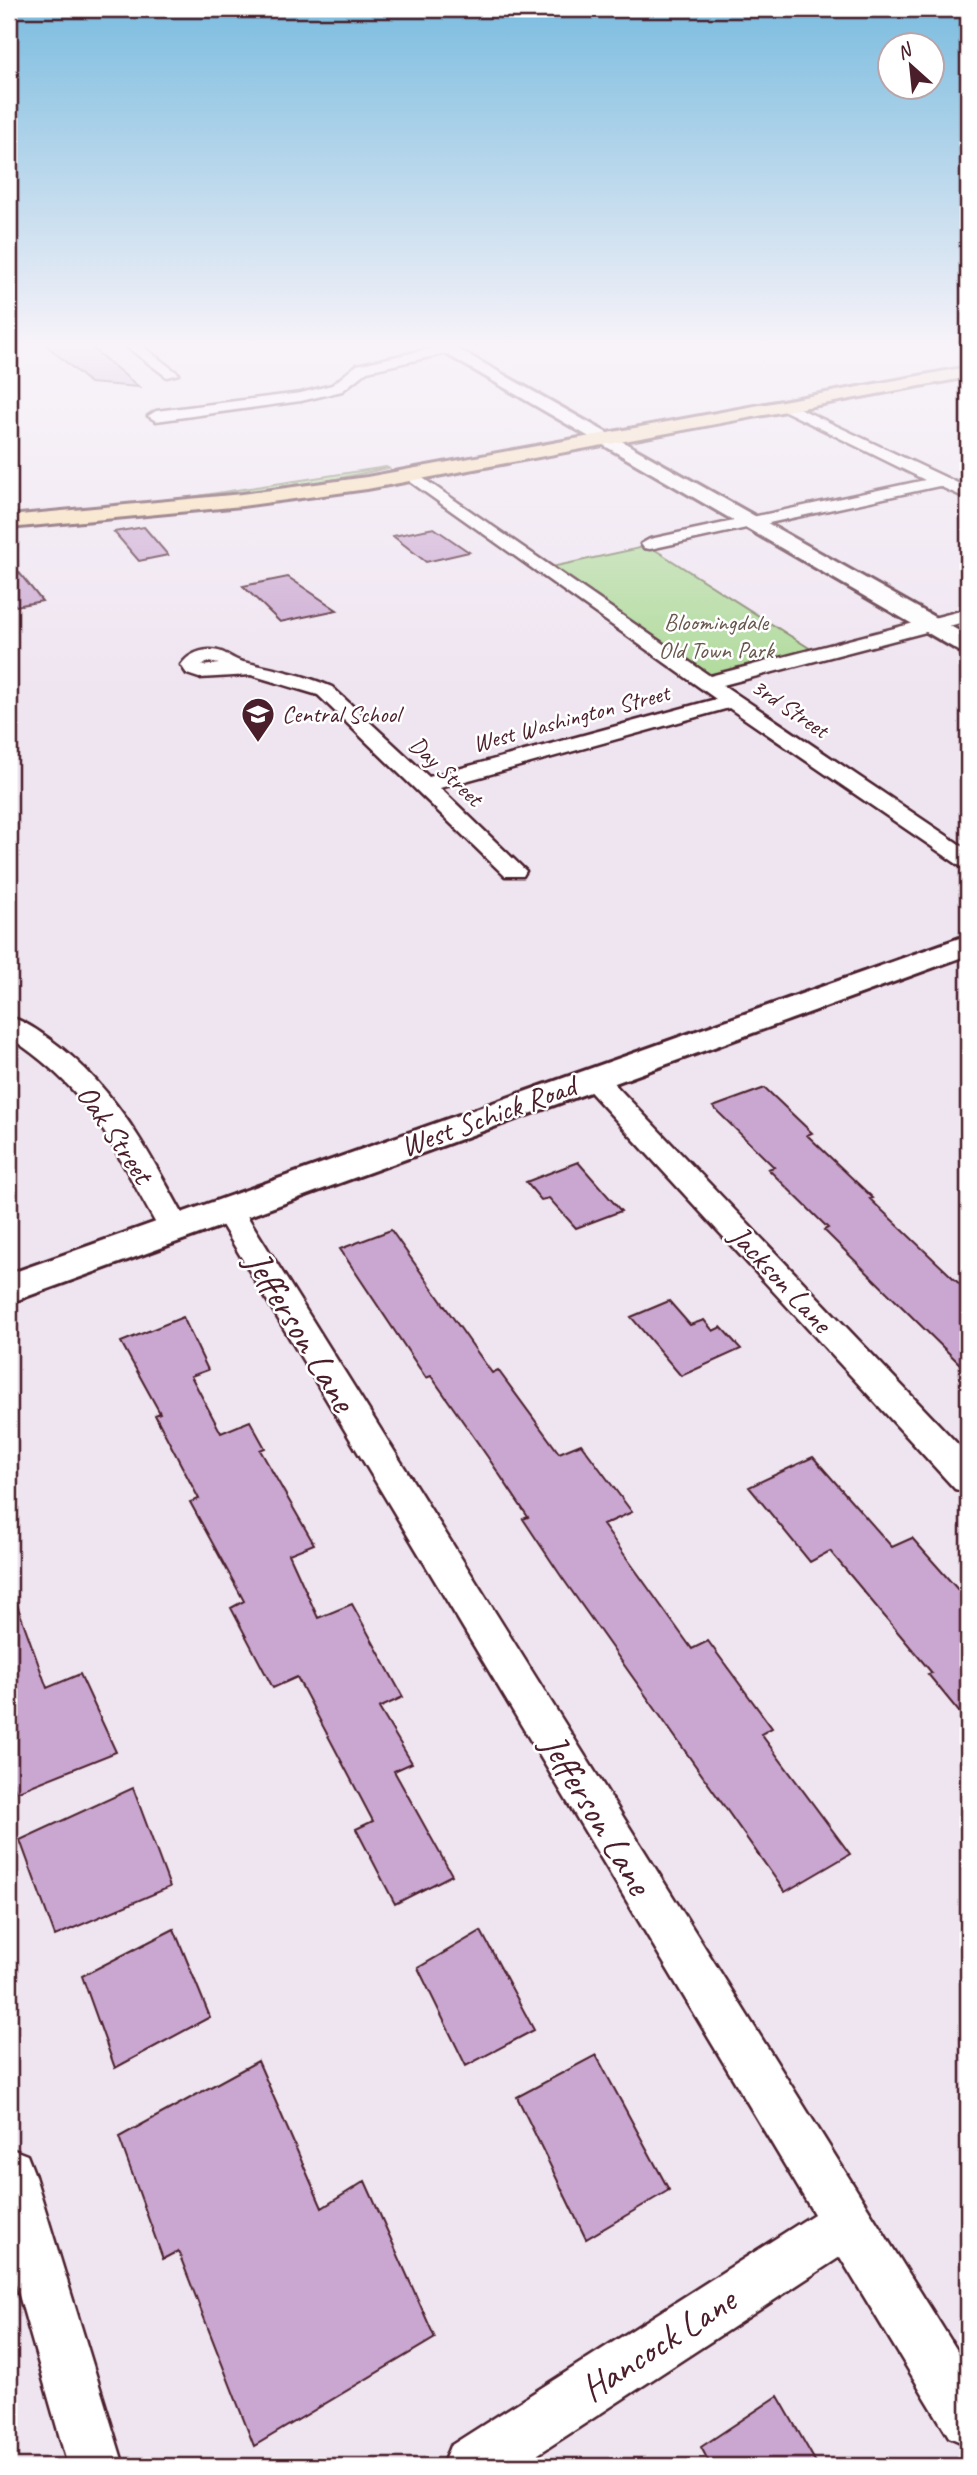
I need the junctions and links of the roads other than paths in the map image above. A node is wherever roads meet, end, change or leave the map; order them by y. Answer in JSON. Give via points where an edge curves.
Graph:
{"nodes":[{"id":1,"x":392,"y":460,"type":"edge"},
{"id":2,"x":497,"y":460,"type":"edge"},
{"id":3,"x":640,"y":460,"type":"edge"},
{"id":4,"x":897,"y":460,"type":"edge"},
{"id":5,"x":411,"y":475,"type":"junction"},
{"id":6,"x":941,"y":481,"type":"junction"},
{"id":7,"x":968,"y":494,"type":"edge"},
{"id":8,"x":9,"y":508,"type":"edge"},
{"id":9,"x":9,"y":522,"type":"edge"},
{"id":10,"x":751,"y":522,"type":"junction"},
{"id":11,"x":650,"y":544,"type":"dead end"},
{"id":12,"x":968,"y":615,"type":"edge"},
{"id":13,"x":931,"y":624,"type":"junction"},
{"id":14,"x":968,"y":646,"type":"edge"},
{"id":15,"x":228,"y":668,"type":"dead end"},
{"id":16,"x":707,"y":683,"type":"junction"},
{"id":17,"x":732,"y":701,"type":"junction"},
{"id":18,"x":423,"y":786,"type":"junction"},
{"id":19,"x":968,"y":861,"type":"edge"},
{"id":20,"x":514,"y":871,"type":"dead end"},
{"id":21,"x":968,"y":943,"type":"edge"},
{"id":22,"x":9,"y":1025,"type":"edge"},
{"id":23,"x":593,"y":1078,"type":"junction"},
{"id":24,"x":228,"y":1210,"type":"junction"},
{"id":25,"x":175,"y":1229,"type":"junction"},
{"id":26,"x":9,"y":1289,"type":"edge"},
{"id":27,"x":968,"y":1479,"type":"edge"},
{"id":28,"x":9,"y":2172,"type":"edge"},
{"id":29,"x":846,"y":2223,"type":"junction"},
{"id":30,"x":968,"y":2418,"type":"edge"},
{"id":31,"x":96,"y":2466,"type":"edge"},
{"id":32,"x":470,"y":2466,"type":"edge"}],
"edges":[{"from":1,"to":8,"type":"main road","via":[[266,481]]},
{"from":2,"to":5,"type":"main road"},
{"from":3,"to":10,"type":"main road"},
{"from":4,"to":6,"type":"street"},
{"from":5,"to":9,"type":"main road","via":[[242,500]]},
{"from":5,"to":16,"type":"street","name":"3rd Street"},
{"from":6,"to":7,"type":"street"},
{"from":6,"to":10,"type":"street"},
{"from":10,"to":11,"type":"street"},
{"from":10,"to":13,"type":"main road"},
{"from":12,"to":13,"type":"street","name":"West Washington Street"},
{"from":13,"to":14,"type":"main road"},
{"from":13,"to":16,"type":"street","name":"West Washington Street"},
{"from":15,"to":18,"type":"street","name":"Day Street","via":[[294,678],[325,691]]},
{"from":16,"to":17,"type":"street","name":"3rd Street"},
{"from":17,"to":18,"type":"street","name":"West Washington Street"},
{"from":17,"to":19,"type":"street","name":"3rd Street"},
{"from":18,"to":20,"type":"street","name":"Day Street"},
{"from":21,"to":23,"type":"main road","name":"West Schick Road"},
{"from":22,"to":25,"type":"street","name":"Oak Street","via":[[40,1044],[98,1099]]},
{"from":23,"to":24,"type":"main road","name":"West Schick Road"},
{"from":23,"to":27,"type":"street","name":"Jackson Lane"},
{"from":24,"to":25,"type":"main road","name":"West Schick Road"},
{"from":24,"to":29,"type":"street","name":"Jefferson Lane"},
{"from":25,"to":26,"type":"main road","name":"West Schick Road"},
{"from":28,"to":31,"type":"street"},
{"from":29,"to":30,"type":"street","name":"Jefferson Lane"},
{"from":29,"to":32,"type":"street","name":"Hancock Lane"}]}
